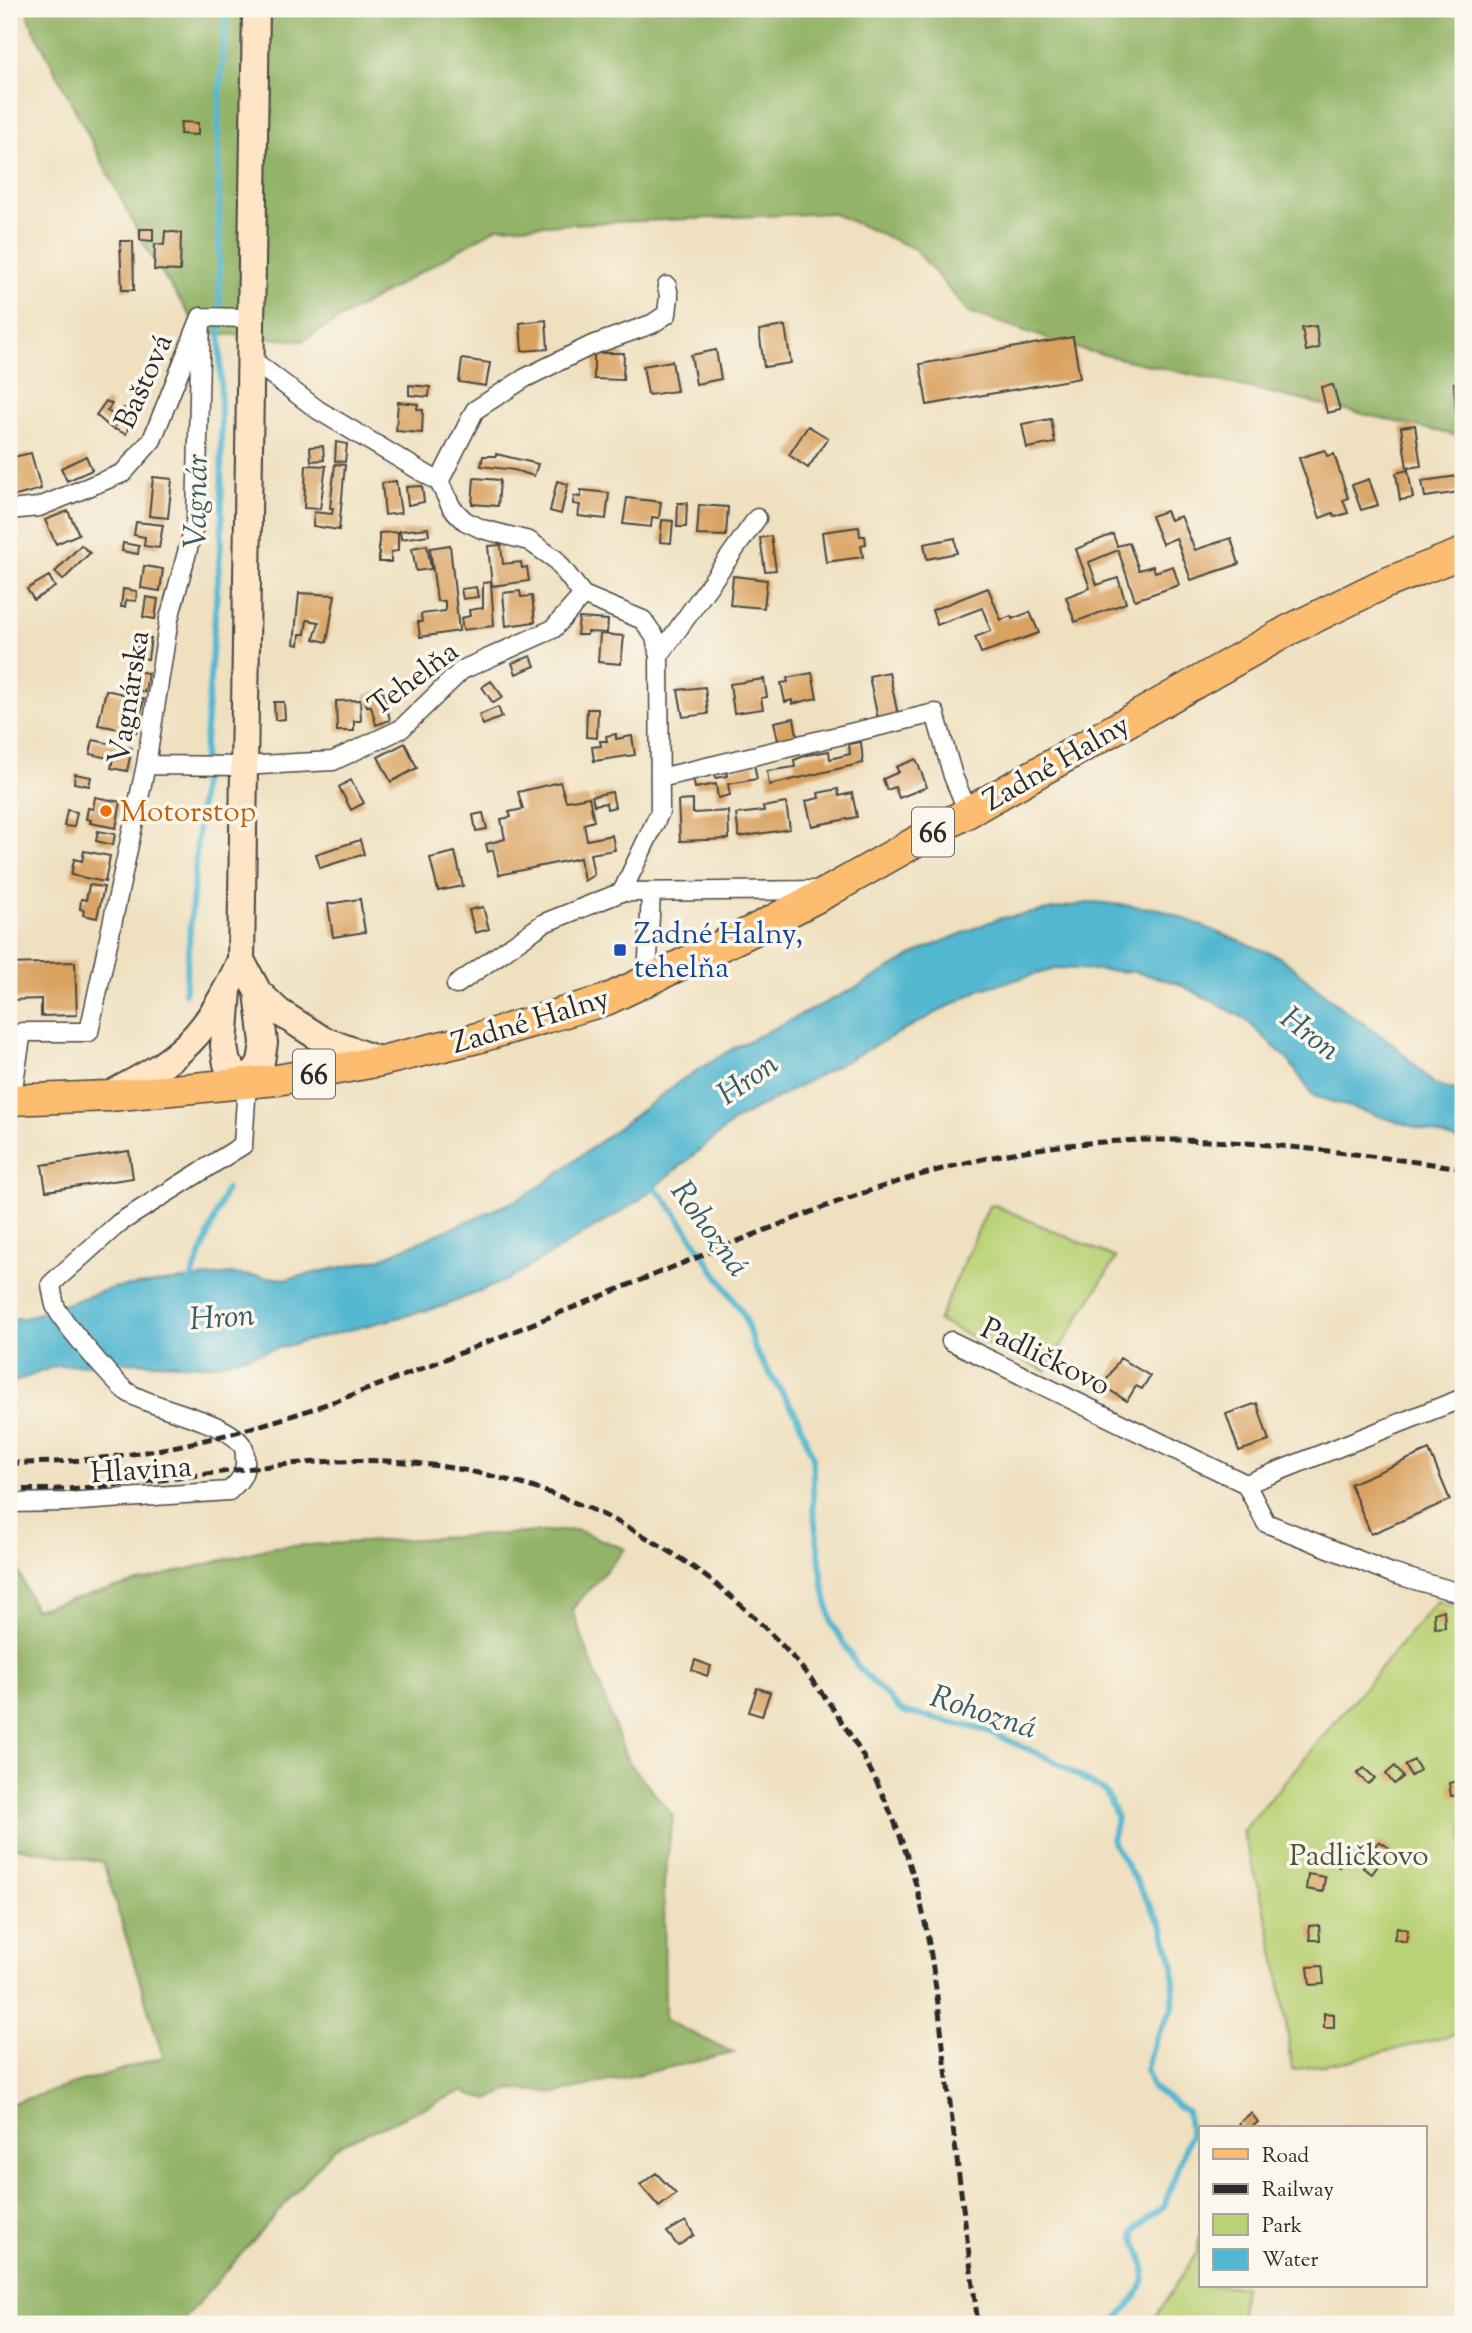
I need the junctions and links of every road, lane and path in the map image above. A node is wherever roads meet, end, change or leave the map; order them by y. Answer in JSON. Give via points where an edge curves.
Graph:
{"nodes":[{"id":1,"x":256,"y":9,"type":"edge"},
{"id":2,"x":667,"y":286,"type":"dead end"},
{"id":3,"x":224,"y":318,"type":"junction"},
{"id":4,"x":251,"y":359,"type":"junction"},
{"id":5,"x":439,"y":482,"type":"junction"},
{"id":6,"x":9,"y":510,"type":"edge"},
{"id":7,"x":757,"y":518,"type":"dead end"},
{"id":8,"x":1463,"y":553,"type":"edge"},
{"id":9,"x":583,"y":595,"type":"junction"},
{"id":10,"x":659,"y":656,"type":"junction"},
{"id":11,"x":146,"y":765,"type":"junction"},
{"id":12,"x":220,"y":765,"type":"junction"},
{"id":13,"x":660,"y":778,"type":"junction"},
{"id":14,"x":968,"y":812,"type":"junction"},
{"id":15,"x":831,"y":890,"type":"junction"},
{"id":16,"x":622,"y":892,"type":"junction"},
{"id":17,"x":651,"y":892,"type":"junction"},
{"id":18,"x":241,"y":960,"type":"junction"},
{"id":19,"x":647,"y":981,"type":"junction"},
{"id":20,"x":456,"y":985,"type":"dead end"},
{"id":21,"x":228,"y":989,"type":"junction"},
{"id":22,"x":258,"y":992,"type":"junction"},
{"id":23,"x":382,"y":1061,"type":"junction"},
{"id":24,"x":247,"y":1084,"type":"junction"},
{"id":25,"x":109,"y":1096,"type":"junction"},
{"id":26,"x":10,"y":1100,"type":"edge"},
{"id":27,"x":951,"y":1341,"type":"dead end"},
{"id":28,"x":1463,"y":1398,"type":"edge"},
{"id":29,"x":1246,"y":1484,"type":"junction"},
{"id":30,"x":9,"y":1503,"type":"edge"},
{"id":31,"x":1463,"y":1594,"type":"edge"}],
"edges":[{"from":1,"to":3,"type":"street"},
{"from":2,"to":5,"type":"street","via":[[667,314],[652,324],[590,346],[525,378],[475,410]]},
{"from":3,"to":4,"type":"street"},
{"from":3,"to":6,"type":"street","name":"Baštová","via":[[152,440],[123,473],[39,507]]},
{"from":3,"to":11,"type":"street","name":"Vagnárska","via":[[196,519],[169,620]]},
{"from":4,"to":5,"type":"street","via":[[318,410]]},
{"from":4,"to":12,"type":"street"},
{"from":5,"to":9,"type":"street","via":[[452,508],[465,521],[529,541],[555,559]]},
{"from":7,"to":10,"type":"street"},
{"from":8,"to":14,"type":"main road","name":"Zadné Halny","number":"66","via":[[1381,585],[1289,630]]},
{"from":9,"to":10,"type":"street","via":[[643,620],[655,637]]},
{"from":9,"to":12,"type":"street","name":"Tehelňa","via":[[553,629],[462,670],[401,729],[333,761]]},
{"from":10,"to":13,"type":"street"},
{"from":11,"to":12,"type":"street","name":"Tehelňa"},
{"from":11,"to":26,"type":"street","name":"Vagnárska","via":[[89,1032],[22,1031]]},
{"from":12,"to":18,"type":"street"},
{"from":13,"to":14,"type":"street","via":[[935,713]]},
{"from":13,"to":16,"type":"street","via":[[660,812]]},
{"from":14,"to":15,"type":"main road","name":"Zadné Halny","number":"66"},
{"from":15,"to":17,"type":"street"},
{"from":15,"to":19,"type":"main road","name":"Zadné Halny","number":"66"},
{"from":16,"to":17,"type":"street"},
{"from":16,"to":20,"type":"street","via":[[544,923]]},
{"from":17,"to":19,"type":"street"},
{"from":18,"to":21,"type":"street"},
{"from":18,"to":22,"type":"street"},
{"from":19,"to":23,"type":"main road","name":"Zadné Halny","number":"66","via":[[606,1000],[525,1026]]},
{"from":21,"to":24,"type":"street","via":[[227,1064]]},
{"from":21,"to":25,"type":"street","via":[[181,1050]]},
{"from":22,"to":23,"type":"street","via":[[279,1012],[323,1040]]},
{"from":22,"to":24,"type":"street","via":[[264,1043],[261,1062]]},
{"from":23,"to":24,"type":"main road","name":"Zadné Halny","number":"66"},
{"from":24,"to":25,"type":"main road","name":"Zadné Halny","number":"66"},
{"from":24,"to":30,"type":"street","name":"Hlavina","via":[[243,1145],[119,1223],[51,1284],[55,1307],[127,1392],[232,1435],[244,1448],[246,1469],[241,1480],[229,1490]]},
{"from":25,"to":26,"type":"main road","name":"Zadné Halny","number":"66"},
{"from":27,"to":29,"type":"street","name":"Padličkovo"},
{"from":28,"to":29,"type":"street"},
{"from":29,"to":31,"type":"street","via":[[1266,1523],[1391,1573]]}]}
